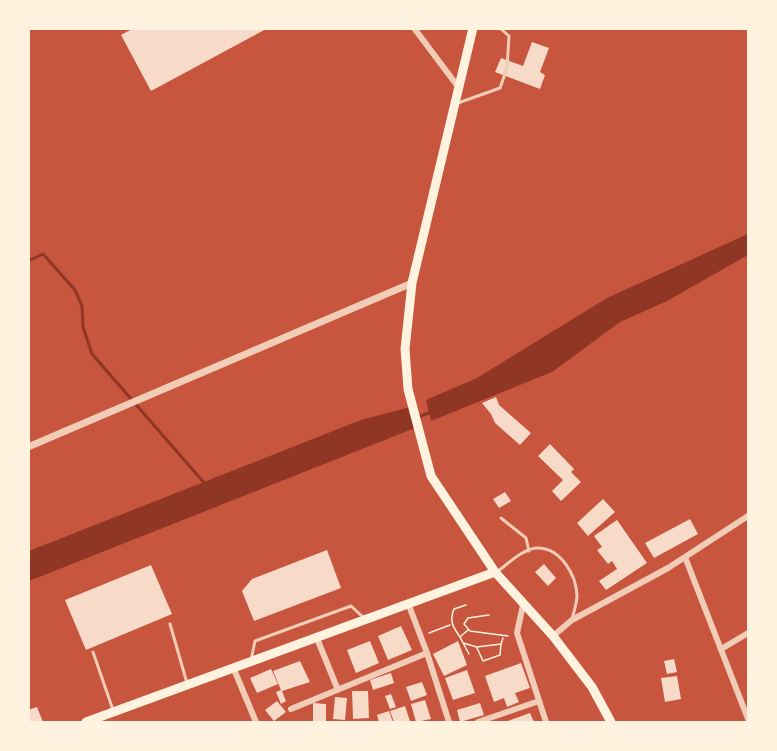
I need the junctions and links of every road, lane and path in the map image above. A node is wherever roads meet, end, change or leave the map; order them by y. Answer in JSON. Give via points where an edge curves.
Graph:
{"nodes":[{"id":1,"x":414,"y":28,"type":"edge"},
{"id":2,"x":473,"y":28,"type":"edge"},
{"id":3,"x":500,"y":28,"type":"edge"},
{"id":4,"x":459,"y":88,"type":"junction"},
{"id":5,"x":456,"y":103,"type":"junction"},
{"id":6,"x":412,"y":284,"type":"junction"},
{"id":7,"x":28,"y":447,"type":"edge"},
{"id":8,"x":748,"y":516,"type":"edge"},
{"id":9,"x":501,"y":518,"type":"dead end"},
{"id":10,"x":529,"y":551,"type":"junction"},
{"id":11,"x":685,"y":557,"type":"junction"},
{"id":12,"x":495,"y":572,"type":"junction"},
{"id":13,"x":408,"y":603,"type":"junction"},
{"id":14,"x":466,"y":605,"type":"dead end"},
{"id":15,"x":523,"y":605,"type":"junction"},
{"id":16,"x":489,"y":615,"type":"dead end"},
{"id":17,"x":365,"y":618,"type":"junction"},
{"id":18,"x":572,"y":621,"type":"junction"},
{"id":19,"x":170,"y":624,"type":"dead end"},
{"id":20,"x":452,"y":625,"type":"junction"},
{"id":21,"x":468,"y":629,"type":"junction"},
{"id":22,"x":517,"y":633,"type":"junction"},
{"id":23,"x":748,"y":633,"type":"edge"},
{"id":24,"x":316,"y":636,"type":"junction"},
{"id":25,"x":553,"y":636,"type":"junction"},
{"id":26,"x":460,"y":637,"type":"junction"},
{"id":27,"x":504,"y":637,"type":"junction"},
{"id":28,"x":421,"y":639,"type":"junction"},
{"id":29,"x":463,"y":643,"type":"junction"},
{"id":30,"x":501,"y":644,"type":"junction"},
{"id":31,"x":477,"y":647,"type":"junction"},
{"id":32,"x":723,"y":648,"type":"junction"},
{"id":33,"x":93,"y":652,"type":"dead end"},
{"id":34,"x":427,"y":653,"type":"junction"},
{"id":35,"x":469,"y":654,"type":"dead end"},
{"id":36,"x":251,"y":660,"type":"junction"},
{"id":37,"x":233,"y":667,"type":"junction"},
{"id":38,"x":187,"y":684,"type":"junction"},
{"id":39,"x":338,"y":690,"type":"junction"},
{"id":40,"x":539,"y":701,"type":"junction"},
{"id":41,"x":291,"y":709,"type":"dead end"},
{"id":42,"x":114,"y":712,"type":"junction"},
{"id":43,"x":748,"y":719,"type":"edge"},
{"id":44,"x":101,"y":720,"type":"edge"},
{"id":45,"x":86,"y":723,"type":"edge"},
{"id":46,"x":256,"y":723,"type":"edge"},
{"id":47,"x":449,"y":723,"type":"edge"},
{"id":48,"x":478,"y":723,"type":"edge"},
{"id":49,"x":546,"y":723,"type":"edge"},
{"id":50,"x":611,"y":723,"type":"edge"}],
"edges":[{"from":1,"to":4,"type":"street"},
{"from":2,"to":4,"type":"main road"},
{"from":3,"to":5,"type":"lane","via":[[509,36],[507,68],[500,88]]},
{"from":4,"to":5,"type":"main road"},
{"from":5,"to":6,"type":"main road"},
{"from":6,"to":7,"type":"street"},
{"from":6,"to":12,"type":"main road","via":[[405,349],[408,389],[423,448],[432,476]]},
{"from":8,"to":11,"type":"street"},
{"from":9,"to":10,"type":"lane","via":[[526,538]]},
{"from":10,"to":12,"type":"lane"},
{"from":10,"to":18,"type":"lane","via":[[538,548],[555,553],[571,570],[577,595]]},
{"from":11,"to":18,"type":"street"},
{"from":11,"to":32,"type":"street"},
{"from":12,"to":13,"type":"main road"},
{"from":12,"to":15,"type":"main road"},
{"from":13,"to":17,"type":"main road"},
{"from":13,"to":28,"type":"street"},
{"from":14,"to":20,"type":"path","via":[[454,609]]},
{"from":15,"to":22,"type":"street"},
{"from":15,"to":25,"type":"main road"},
{"from":16,"to":21,"type":"path","via":[[468,618],[464,624]]},
{"from":17,"to":24,"type":"main road"},
{"from":17,"to":36,"type":"lane","via":[[351,606],[255,641]]},
{"from":18,"to":25,"type":"street"},
{"from":19,"to":38,"type":"lane"},
{"from":20,"to":26,"type":"path"},
{"from":20,"to":28,"type":"path"},
{"from":21,"to":26,"type":"path"},
{"from":21,"to":27,"type":"path"},
{"from":22,"to":27,"type":"path"},
{"from":22,"to":40,"type":"street"},
{"from":23,"to":32,"type":"street"},
{"from":24,"to":36,"type":"main road"},
{"from":24,"to":39,"type":"street"},
{"from":25,"to":50,"type":"main road","via":[[592,687]]},
{"from":26,"to":29,"type":"path"},
{"from":27,"to":30,"type":"path"},
{"from":28,"to":34,"type":"street"},
{"from":29,"to":31,"type":"path"},
{"from":29,"to":35,"type":"path"},
{"from":30,"to":31,"type":"path"},
{"from":30,"to":31,"type":"path","via":[[500,654],[483,661]]},
{"from":32,"to":43,"type":"street"},
{"from":33,"to":42,"type":"lane"},
{"from":34,"to":39,"type":"street"},
{"from":34,"to":47,"type":"street"},
{"from":36,"to":37,"type":"main road"},
{"from":37,"to":38,"type":"main road"},
{"from":37,"to":46,"type":"street"},
{"from":38,"to":42,"type":"main road"},
{"from":39,"to":41,"type":"street"},
{"from":40,"to":48,"type":"street"},
{"from":40,"to":49,"type":"street"},
{"from":42,"to":44,"type":"main road"},
{"from":44,"to":45,"type":"main road"}]}
